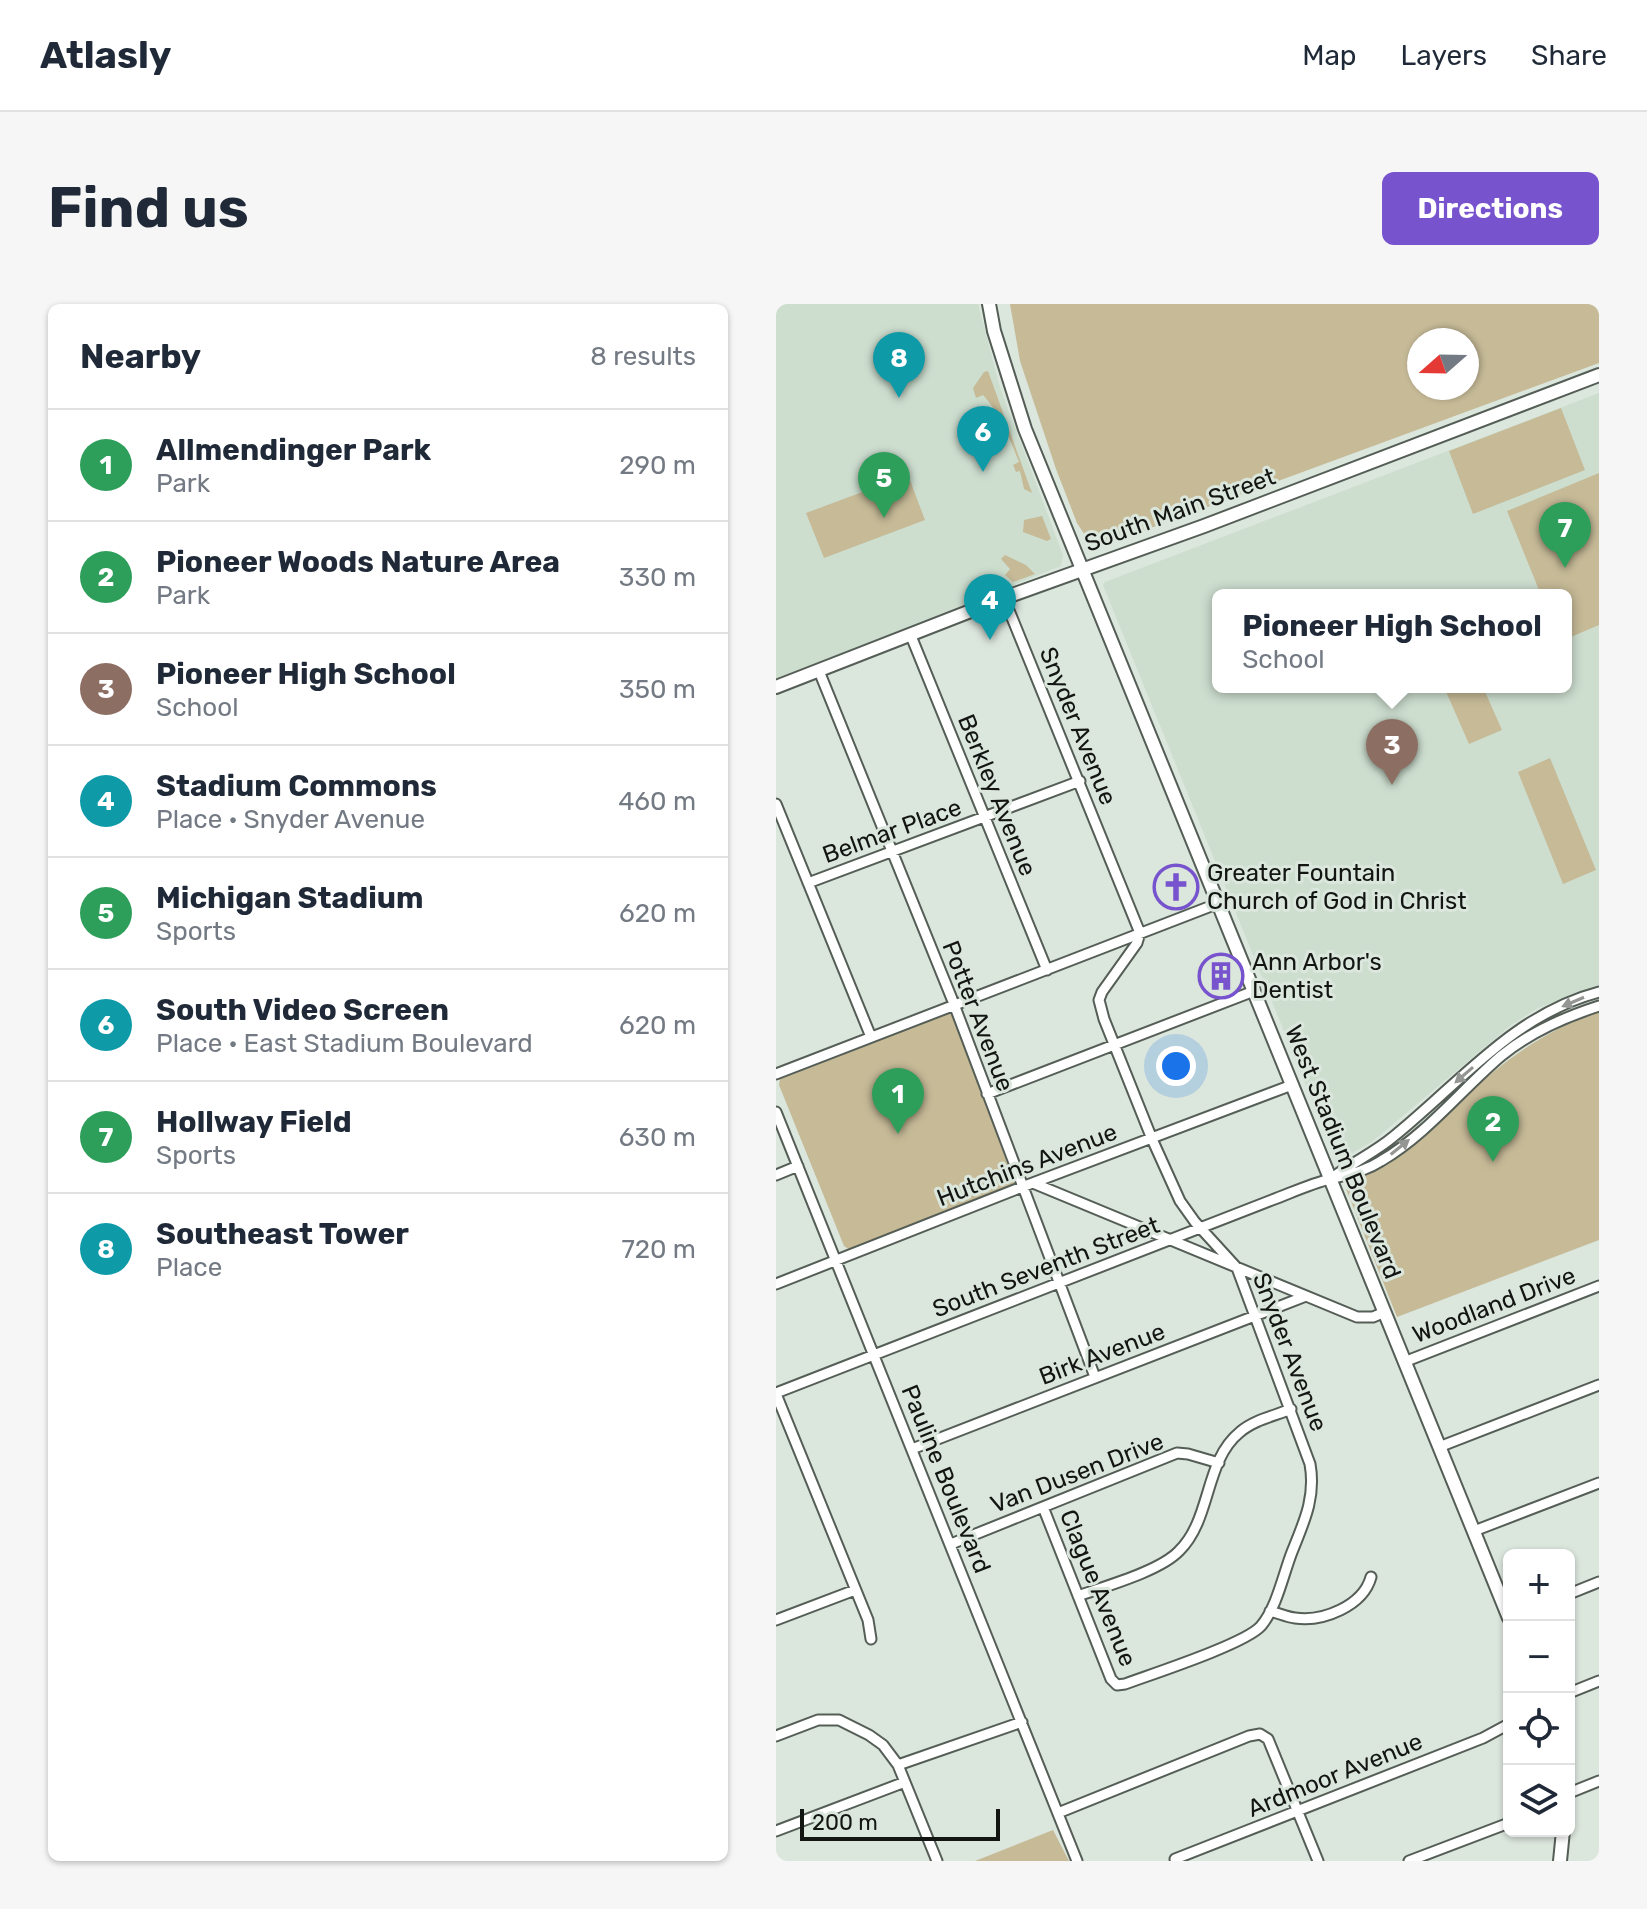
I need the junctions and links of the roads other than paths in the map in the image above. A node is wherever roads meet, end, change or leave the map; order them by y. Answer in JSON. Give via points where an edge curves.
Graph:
{"nodes":[{"id":1,"x":989,"y":304,"type":"edge"},
{"id":2,"x":1599,"y":375,"type":"edge"},
{"id":3,"x":1083,"y":569,"type":"junction"},
{"id":4,"x":1004,"y":598,"type":"junction"},
{"id":5,"x":911,"y":636,"type":"junction"},
{"id":6,"x":819,"y":671,"type":"junction"},
{"id":7,"x":776,"y":687,"type":"edge"},
{"id":8,"x":1080,"y":781,"type":"junction"},
{"id":9,"x":776,"y":804,"type":"edge"},
{"id":10,"x":985,"y":817,"type":"junction"},
{"id":11,"x":893,"y":852,"type":"junction"},
{"id":12,"x":808,"y":883,"type":"junction"},
{"id":13,"x":1219,"y":903,"type":"junction"},
{"id":14,"x":1140,"y":933,"type":"junction"},
{"id":15,"x":1047,"y":970,"type":"junction"},
{"id":16,"x":1254,"y":991,"type":"junction"},
{"id":17,"x":1599,"y":992,"type":"edge"},
{"id":18,"x":954,"y":1005,"type":"junction"},
{"id":19,"x":1599,"y":1006,"type":"edge"},
{"id":20,"x":871,"y":1037,"type":"junction"},
{"id":21,"x":1114,"y":1045,"type":"junction"},
{"id":22,"x":776,"y":1074,"type":"edge"},
{"id":23,"x":1292,"y":1085,"type":"junction"},
{"id":24,"x":987,"y":1094,"type":"junction"},
{"id":25,"x":776,"y":1112,"type":"edge"},
{"id":26,"x":1152,"y":1139,"type":"junction"},
{"id":27,"x":798,"y":1166,"type":"junction"},
{"id":28,"x":776,"y":1175,"type":"edge"},
{"id":29,"x":1330,"y":1179,"type":"junction"},
{"id":30,"x":1028,"y":1185,"type":"junction"},
{"id":31,"x":1201,"y":1228,"type":"junction"},
{"id":32,"x":1169,"y":1240,"type":"junction"},
{"id":33,"x":836,"y":1261,"type":"junction"},
{"id":34,"x":1237,"y":1268,"type":"junction"},
{"id":35,"x":776,"y":1284,"type":"edge"},
{"id":36,"x":1059,"y":1284,"type":"junction"},
{"id":37,"x":1599,"y":1286,"type":"edge"},
{"id":38,"x":1306,"y":1296,"type":"junction"},
{"id":39,"x":1385,"y":1312,"type":"junction"},
{"id":40,"x":1255,"y":1317,"type":"junction"},
{"id":41,"x":874,"y":1355,"type":"junction"},
{"id":42,"x":1404,"y":1362,"type":"junction"},
{"id":43,"x":1095,"y":1377,"type":"junction"},
{"id":44,"x":1599,"y":1385,"type":"edge"},
{"id":45,"x":776,"y":1394,"type":"edge"},
{"id":46,"x":1291,"y":1409,"type":"junction"},
{"id":47,"x":1439,"y":1447,"type":"junction"},
{"id":48,"x":912,"y":1449,"type":"junction"},
{"id":49,"x":1219,"y":1463,"type":"junction"},
{"id":50,"x":1599,"y":1483,"type":"edge"},
{"id":51,"x":1043,"y":1507,"type":"junction"},
{"id":52,"x":1474,"y":1531,"type":"junction"},
{"id":53,"x":951,"y":1544,"type":"junction"},
{"id":54,"x":1371,"y":1577,"type":"dead end"},
{"id":55,"x":1599,"y":1582,"type":"edge"},
{"id":56,"x":855,"y":1590,"type":"junction"},
{"id":57,"x":1575,"y":1592,"type":"edge"},
{"id":58,"x":1078,"y":1596,"type":"junction"},
{"id":59,"x":1503,"y":1602,"type":"edge"},
{"id":60,"x":1270,"y":1611,"type":"junction"},
{"id":61,"x":776,"y":1620,"type":"edge"},
{"id":62,"x":871,"y":1639,"type":"dead end"},
{"id":63,"x":1599,"y":1681,"type":"edge"},
{"id":64,"x":1575,"y":1691,"type":"edge"},
{"id":65,"x":1022,"y":1722,"type":"junction"},
{"id":66,"x":1503,"y":1727,"type":"edge"},
{"id":67,"x":776,"y":1736,"type":"edge"},
{"id":68,"x":898,"y":1765,"type":"junction"},
{"id":69,"x":1599,"y":1781,"type":"edge"},
{"id":70,"x":905,"y":1782,"type":"junction"},
{"id":71,"x":1575,"y":1791,"type":"edge"},
{"id":72,"x":1298,"y":1811,"type":"junction"},
{"id":73,"x":1058,"y":1813,"type":"junction"},
{"id":74,"x":1503,"y":1825,"type":"edge"},
{"id":75,"x":776,"y":1831,"type":"edge"},
{"id":76,"x":1562,"y":1837,"type":"edge"},
{"id":77,"x":1175,"y":1859,"type":"edge"},
{"id":78,"x":937,"y":1861,"type":"edge"},
{"id":79,"x":1077,"y":1861,"type":"edge"},
{"id":80,"x":1318,"y":1861,"type":"edge"},
{"id":81,"x":1409,"y":1861,"type":"edge"},
{"id":82,"x":1560,"y":1861,"type":"edge"}],
"edges":[{"from":1,"to":3,"type":"main road","name":"West Stadium Boulevard","via":[[1025,429]]},
{"from":2,"to":3,"type":"main road","name":"South Main Street"},
{"from":3,"to":4,"type":"main road","name":"South Main Street"},
{"from":3,"to":13,"type":"main road","name":"West Stadium Boulevard"},
{"from":4,"to":5,"type":"main road","name":"South Main Street"},
{"from":4,"to":8,"type":"street","name":"Snyder Avenue"},
{"from":5,"to":6,"type":"main road","name":"South Main Street"},
{"from":5,"to":10,"type":"street","name":"Berkley Avenue"},
{"from":6,"to":7,"type":"main road","name":"South Main Street"},
{"from":6,"to":11,"type":"street","name":"Potter Avenue"},
{"from":8,"to":10,"type":"street","name":"Belmar Place"},
{"from":8,"to":14,"type":"street","name":"Snyder Avenue"},
{"from":9,"to":12,"type":"street"},
{"from":10,"to":11,"type":"street","name":"Belmar Place"},
{"from":10,"to":15,"type":"street","name":"Berkley Avenue"},
{"from":11,"to":12,"type":"street","name":"Belmar Place"},
{"from":11,"to":18,"type":"street","name":"Potter Avenue"},
{"from":12,"to":20,"type":"street"},
{"from":13,"to":14,"type":"street"},
{"from":13,"to":16,"type":"main road","name":"West Stadium Boulevard"},
{"from":14,"to":15,"type":"street"},
{"from":14,"to":21,"type":"street","name":"Snyder Avenue","via":[[1099,1000]]},
{"from":15,"to":18,"type":"street"},
{"from":16,"to":21,"type":"street"},
{"from":16,"to":23,"type":"main road","name":"West Stadium Boulevard"},
{"from":17,"to":29,"type":"street","name":"South Seventh Street","one_way":true,"via":[[1512,1033],[1393,1137]]},
{"from":18,"to":20,"type":"street"},
{"from":18,"to":24,"type":"street","name":"Potter Avenue"},
{"from":29,"to":19,"type":"street","name":"South Seventh Street","one_way":true,"via":[[1383,1160],[1503,1055],[1537,1033]]},
{"from":20,"to":22,"type":"street"},
{"from":21,"to":24,"type":"street"},
{"from":21,"to":26,"type":"street","name":"Snyder Avenue"},
{"from":23,"to":26,"type":"street","name":"Hutchins Avenue"},
{"from":23,"to":29,"type":"main road","name":"West Stadium Boulevard"},
{"from":24,"to":30,"type":"street","name":"Potter Avenue"},
{"from":25,"to":27,"type":"street","name":"Pauline Boulevard"},
{"from":26,"to":30,"type":"street","name":"Hutchins Avenue"},
{"from":26,"to":31,"type":"street","name":"Snyder Avenue","via":[[1180,1201]]},
{"from":27,"to":28,"type":"street"},
{"from":27,"to":33,"type":"street","name":"Pauline Boulevard"},
{"from":29,"to":31,"type":"street","name":"South Seventh Street"},
{"from":29,"to":39,"type":"main road","name":"West Stadium Boulevard"},
{"from":30,"to":32,"type":"street"},
{"from":30,"to":33,"type":"street","name":"Hutchins Avenue"},
{"from":30,"to":36,"type":"street","name":"Potter Avenue"},
{"from":31,"to":32,"type":"street","name":"South Seventh Street"},
{"from":31,"to":34,"type":"street","name":"Snyder Avenue"},
{"from":32,"to":34,"type":"street"},
{"from":32,"to":36,"type":"street","name":"South Seventh Street"},
{"from":33,"to":35,"type":"street","name":"Hutchins Avenue"},
{"from":33,"to":41,"type":"street","name":"Pauline Boulevard"},
{"from":34,"to":38,"type":"street"},
{"from":34,"to":40,"type":"street","name":"Snyder Avenue"},
{"from":36,"to":41,"type":"street","name":"South Seventh Street"},
{"from":36,"to":43,"type":"street","name":"Potter Avenue"},
{"from":37,"to":42,"type":"street","name":"Woodland Drive"},
{"from":38,"to":39,"type":"street","via":[[1357,1317]]},
{"from":38,"to":40,"type":"street","name":"Birk Avenue"},
{"from":39,"to":42,"type":"main road","name":"West Stadium Boulevard"},
{"from":40,"to":43,"type":"street","name":"Birk Avenue"},
{"from":40,"to":46,"type":"street","name":"Snyder Avenue"},
{"from":41,"to":45,"type":"street","name":"South Seventh Street"},
{"from":41,"to":48,"type":"street","name":"Pauline Boulevard"},
{"from":42,"to":47,"type":"main road","name":"West Stadium Boulevard"},
{"from":43,"to":48,"type":"street","name":"Birk Avenue"},
{"from":44,"to":47,"type":"street"},
{"from":45,"to":56,"type":"street"},
{"from":46,"to":49,"type":"street","via":[[1238,1433]]},
{"from":46,"to":60,"type":"street","name":"Snyder Avenue","via":[[1310,1464],[1313,1493]]},
{"from":47,"to":52,"type":"main road","name":"West Stadium Boulevard"},
{"from":48,"to":53,"type":"street","name":"Pauline Boulevard"},
{"from":49,"to":51,"type":"street","name":"Van Dusen Drive","via":[[1177,1453]]},
{"from":49,"to":58,"type":"street","via":[[1198,1524],[1178,1553]]},
{"from":50,"to":52,"type":"street"},
{"from":51,"to":53,"type":"street","name":"Van Dusen Drive"},
{"from":51,"to":58,"type":"street","name":"Clague Avenue"},
{"from":52,"to":59,"type":"main road","name":"West Stadium Boulevard"},
{"from":53,"to":65,"type":"street","name":"Pauline Boulevard"},
{"from":54,"to":60,"type":"street","via":[[1363,1593],[1337,1612],[1295,1618]]},
{"from":55,"to":57,"type":"street"},
{"from":56,"to":61,"type":"street"},
{"from":56,"to":62,"type":"street"},
{"from":58,"to":60,"type":"street","name":"Clague Avenue","via":[[1117,1685],[1249,1635]]},
{"from":63,"to":64,"type":"street"},
{"from":65,"to":68,"type":"street"},
{"from":65,"to":73,"type":"street","name":"Pauline Boulevard"},
{"from":66,"to":72,"type":"street","name":"Ardmoor Avenue"},
{"from":67,"to":68,"type":"street","via":[[818,1720],[839,1720],[876,1740]]},
{"from":68,"to":70,"type":"street"},
{"from":69,"to":71,"type":"street"},
{"from":70,"to":75,"type":"street"},
{"from":70,"to":78,"type":"street"},
{"from":72,"to":73,"type":"street","via":[[1268,1739],[1260,1734]]},
{"from":72,"to":77,"type":"street","name":"Ardmoor Avenue"},
{"from":72,"to":80,"type":"street"},
{"from":73,"to":79,"type":"street","name":"Pauline Boulevard"},
{"from":74,"to":81,"type":"street"},
{"from":76,"to":82,"type":"main road"}]}
